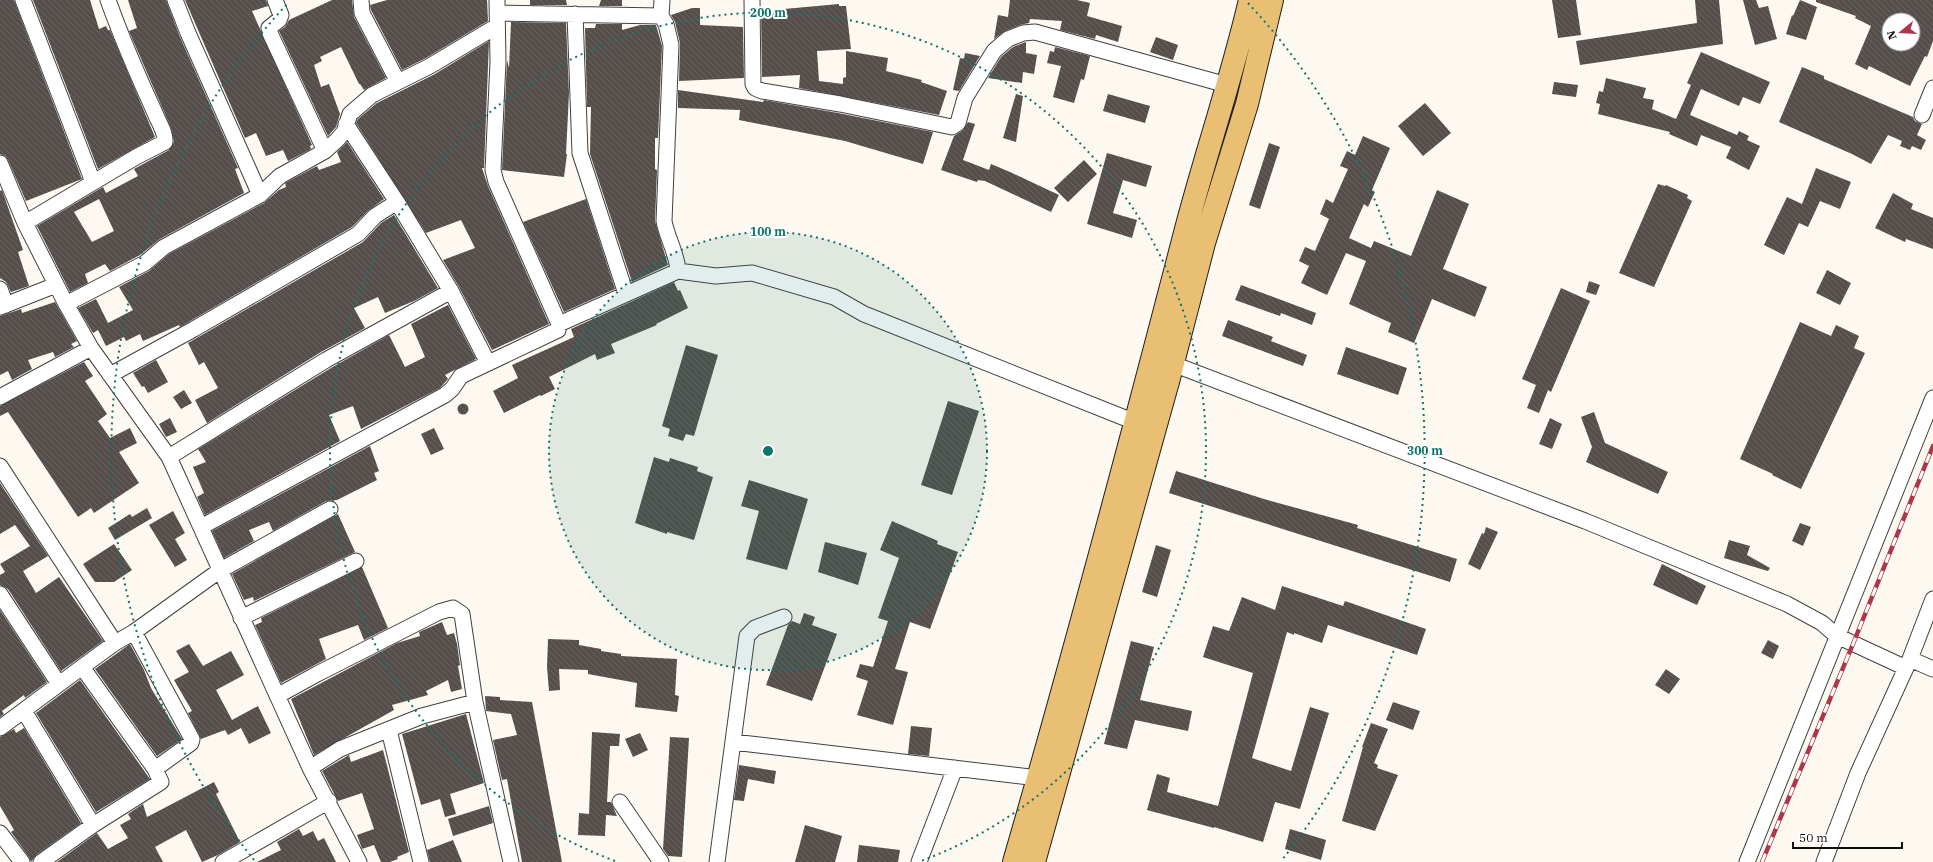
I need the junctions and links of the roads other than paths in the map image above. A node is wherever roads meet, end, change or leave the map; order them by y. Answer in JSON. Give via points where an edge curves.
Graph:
{"nodes":[{"id":1,"x":23,"y":0,"type":"edge"},
{"id":2,"x":108,"y":0,"type":"edge"},
{"id":3,"x":175,"y":0,"type":"edge"},
{"id":4,"x":275,"y":0,"type":"edge"},
{"id":5,"x":361,"y":0,"type":"edge"},
{"id":6,"x":662,"y":0,"type":"edge"},
{"id":7,"x":752,"y":0,"type":"edge"},
{"id":8,"x":1250,"y":0,"type":"edge"},
{"id":9,"x":1272,"y":0,"type":"edge"},
{"id":10,"x":497,"y":13,"type":"edge"},
{"id":11,"x":575,"y":14,"type":"junction"},
{"id":12,"x":661,"y":16,"type":"junction"},
{"id":13,"x":398,"y":82,"type":"junction"},
{"id":14,"x":1227,"y":85,"type":"junction"},
{"id":15,"x":1933,"y":88,"type":"edge"},
{"id":16,"x":1922,"y":115,"type":"dead end"},
{"id":17,"x":346,"y":124,"type":"junction"},
{"id":18,"x":325,"y":150,"type":"junction"},
{"id":19,"x":0,"y":163,"type":"edge"},
{"id":20,"x":93,"y":182,"type":"junction"},
{"id":21,"x":260,"y":195,"type":"junction"},
{"id":22,"x":397,"y":202,"type":"junction"},
{"id":23,"x":25,"y":222,"type":"junction"},
{"id":24,"x":678,"y":271,"type":"junction"},
{"id":25,"x":56,"y":285,"type":"junction"},
{"id":26,"x":0,"y":290,"type":"edge"},
{"id":27,"x":451,"y":291,"type":"junction"},
{"id":28,"x":626,"y":294,"type":"junction"},
{"id":29,"x":66,"y":304,"type":"junction"},
{"id":30,"x":3,"y":306,"type":"edge"},
{"id":31,"x":559,"y":324,"type":"junction"},
{"id":32,"x":91,"y":348,"type":"junction"},
{"id":33,"x":488,"y":363,"type":"junction"},
{"id":34,"x":1173,"y":364,"type":"junction"},
{"id":35,"x":110,"y":375,"type":"junction"},
{"id":36,"x":0,"y":397,"type":"edge"},
{"id":37,"x":1933,"y":398,"type":"edge"},
{"id":38,"x":1135,"y":422,"type":"junction"},
{"id":39,"x":169,"y":457,"type":"junction"},
{"id":40,"x":0,"y":466,"type":"edge"},
{"id":41,"x":330,"y":509,"type":"dead end"},
{"id":42,"x":201,"y":527,"type":"junction"},
{"id":43,"x":356,"y":561,"type":"dead end"},
{"id":44,"x":219,"y":570,"type":"junction"},
{"id":45,"x":0,"y":594,"type":"edge"},
{"id":46,"x":1933,"y":598,"type":"edge"},
{"id":47,"x":784,"y":617,"type":"dead end"},
{"id":48,"x":241,"y":618,"type":"junction"},
{"id":49,"x":134,"y":632,"type":"junction"},
{"id":50,"x":1837,"y":636,"type":"junction"},
{"id":51,"x":115,"y":643,"type":"junction"},
{"id":52,"x":1908,"y":664,"type":"junction"},
{"id":53,"x":82,"y":667,"type":"junction"},
{"id":54,"x":1933,"y":669,"type":"edge"},
{"id":55,"x":59,"y":684,"type":"junction"},
{"id":56,"x":277,"y":696,"type":"junction"},
{"id":57,"x":475,"y":702,"type":"junction"},
{"id":58,"x":24,"y":711,"type":"junction"},
{"id":59,"x":0,"y":728,"type":"edge"},
{"id":60,"x":389,"y":730,"type":"junction"},
{"id":61,"x":733,"y":742,"type":"junction"},
{"id":62,"x":310,"y":768,"type":"junction"},
{"id":63,"x":955,"y":768,"type":"junction"},
{"id":64,"x":155,"y":769,"type":"junction"},
{"id":65,"x":1038,"y":778,"type":"junction"},
{"id":66,"x":329,"y":801,"type":"junction"},
{"id":67,"x":620,"y":802,"type":"dead end"},
{"id":68,"x":94,"y":825,"type":"junction"},
{"id":69,"x":0,"y":833,"type":"edge"},
{"id":70,"x":22,"y":862,"type":"edge"},
{"id":71,"x":41,"y":862,"type":"edge"},
{"id":72,"x":223,"y":862,"type":"edge"},
{"id":73,"x":360,"y":862,"type":"edge"},
{"id":74,"x":421,"y":862,"type":"edge"},
{"id":75,"x":511,"y":862,"type":"edge"},
{"id":76,"x":661,"y":862,"type":"edge"},
{"id":77,"x":717,"y":862,"type":"edge"},
{"id":78,"x":919,"y":862,"type":"edge"},
{"id":79,"x":1014,"y":862,"type":"edge"},
{"id":80,"x":1034,"y":862,"type":"edge"},
{"id":81,"x":1747,"y":862,"type":"edge"},
{"id":82,"x":1824,"y":862,"type":"edge"}],
"edges":[{"from":1,"to":20,"type":"street"},
{"from":2,"to":20,"type":"street","via":[[129,57],[165,138],[161,144]]},
{"from":3,"to":21,"type":"street"},
{"from":4,"to":18,"type":"street","via":[[281,15],[269,28],[270,33]]},
{"from":5,"to":13,"type":"street","via":[[362,13]]},
{"from":6,"to":12,"type":"street"},
{"from":7,"to":14,"type":"street","via":[[755,88],[952,127],[958,124],[965,98],[994,51],[1008,39],[1023,33],[1036,32]]},
{"from":8,"to":14,"type":"main road"},
{"from":9,"to":34,"type":"main road","via":[[1247,104],[1204,243]]},
{"from":10,"to":11,"type":"street"},
{"from":10,"to":13,"type":"street"},
{"from":10,"to":31,"type":"street","via":[[494,170],[496,182]]},
{"from":11,"to":12,"type":"street"},
{"from":11,"to":28,"type":"street","via":[[580,153]]},
{"from":12,"to":24,"type":"street","via":[[666,24],[671,45],[664,221]]},
{"from":13,"to":17,"type":"street","via":[[361,103],[350,114]]},
{"from":14,"to":38,"type":"main road"},
{"from":15,"to":16,"type":"street"},
{"from":17,"to":18,"type":"street","via":[[344,132]]},
{"from":17,"to":22,"type":"street"},
{"from":18,"to":21,"type":"street","via":[[280,176]]},
{"from":19,"to":23,"type":"street"},
{"from":20,"to":23,"type":"street"},
{"from":21,"to":29,"type":"street","via":[[164,247],[145,263]]},
{"from":22,"to":27,"type":"street"},
{"from":22,"to":35,"type":"street","via":[[375,216],[358,234]]},
{"from":23,"to":25,"type":"street"},
{"from":24,"to":28,"type":"street"},
{"from":24,"to":38,"type":"street","via":[[716,276],[752,273],[834,297],[864,314]]},
{"from":25,"to":29,"type":"street"},
{"from":25,"to":30,"type":"street"},
{"from":26,"to":30,"type":"street"},
{"from":27,"to":33,"type":"street"},
{"from":27,"to":39,"type":"street","via":[[326,360]]},
{"from":28,"to":31,"type":"street"},
{"from":29,"to":32,"type":"street"},
{"from":31,"to":33,"type":"street","via":[[558,330],[552,334]]},
{"from":32,"to":35,"type":"street"},
{"from":32,"to":36,"type":"street"},
{"from":33,"to":42,"type":"street","via":[[461,376],[445,395]]},
{"from":34,"to":50,"type":"street","via":[[1585,521],[1787,604],[1822,623]]},
{"from":34,"to":80,"type":"main road"},
{"from":35,"to":39,"type":"street"},
{"from":37,"to":50,"type":"street"},
{"from":38,"to":65,"type":"main road","via":[[1111,519]]},
{"from":39,"to":42,"type":"street"},
{"from":40,"to":51,"type":"street"},
{"from":41,"to":44,"type":"street"},
{"from":42,"to":44,"type":"street"},
{"from":43,"to":48,"type":"street"},
{"from":44,"to":48,"type":"street"},
{"from":44,"to":49,"type":"street"},
{"from":45,"to":55,"type":"street"},
{"from":46,"to":52,"type":"street"},
{"from":47,"to":61,"type":"street","via":[[755,628],[747,636]]},
{"from":48,"to":56,"type":"street"},
{"from":49,"to":51,"type":"street"},
{"from":49,"to":64,"type":"street","via":[[192,739],[191,743]]},
{"from":50,"to":52,"type":"street"},
{"from":50,"to":81,"type":"street"},
{"from":51,"to":53,"type":"street"},
{"from":52,"to":54,"type":"street"},
{"from":52,"to":82,"type":"street","via":[[1858,773]]},
{"from":53,"to":55,"type":"street"},
{"from":53,"to":64,"type":"street"},
{"from":55,"to":58,"type":"street"},
{"from":56,"to":57,"type":"street","via":[[432,615],[453,608],[462,614]]},
{"from":56,"to":62,"type":"street"},
{"from":57,"to":60,"type":"street","via":[[422,716]]},
{"from":57,"to":75,"type":"street"},
{"from":58,"to":59,"type":"street"},
{"from":58,"to":68,"type":"street"},
{"from":60,"to":62,"type":"street","via":[[340,749]]},
{"from":60,"to":74,"type":"street"},
{"from":61,"to":63,"type":"street"},
{"from":61,"to":77,"type":"street"},
{"from":62,"to":66,"type":"street"},
{"from":63,"to":65,"type":"street"},
{"from":63,"to":78,"type":"street"},
{"from":64,"to":68,"type":"street","via":[[161,782]]},
{"from":65,"to":79,"type":"main road"},
{"from":66,"to":72,"type":"street"},
{"from":66,"to":73,"type":"street"},
{"from":67,"to":76,"type":"street"},
{"from":68,"to":71,"type":"street"},
{"from":69,"to":70,"type":"street"}]}
